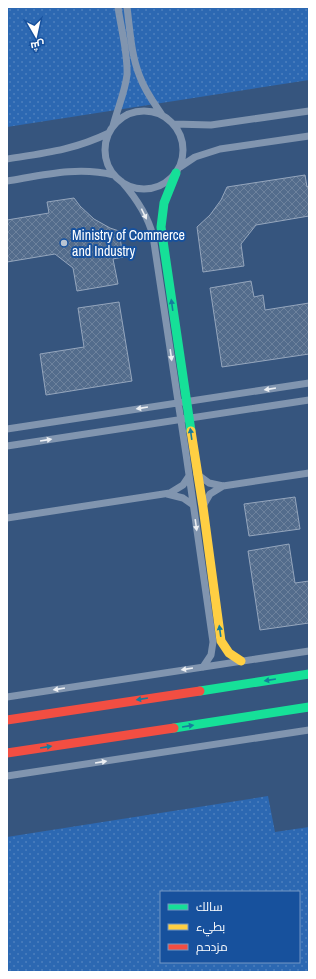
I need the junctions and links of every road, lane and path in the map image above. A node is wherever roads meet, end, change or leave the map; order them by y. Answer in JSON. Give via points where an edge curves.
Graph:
{"nodes":[{"id":1,"x":118,"y":7,"type":"edge"},
{"id":2,"x":127,"y":7,"type":"edge"},
{"id":3,"x":309,"y":111,"type":"edge"},
{"id":4,"x":162,"y":115,"type":"junction"},
{"id":5,"x":174,"y":124,"type":"junction"},
{"id":6,"x":111,"y":130,"type":"junction"},
{"id":7,"x":309,"y":136,"type":"edge"},
{"id":8,"x":7,"y":158,"type":"edge"},
{"id":9,"x":178,"y":170,"type":"junction"},
{"id":10,"x":114,"y":175,"type":"junction"},
{"id":11,"x":7,"y":181,"type":"edge"},
{"id":12,"x":122,"y":182,"type":"junction"},
{"id":13,"x":309,"y":383,"type":"edge"},
{"id":14,"x":309,"y":400,"type":"edge"},
{"id":15,"x":182,"y":402,"type":"junction"},
{"id":16,"x":184,"y":419,"type":"junction"},
{"id":17,"x":7,"y":429,"type":"edge"},
{"id":18,"x":7,"y":446,"type":"edge"},
{"id":19,"x":309,"y":473,"type":"edge"},
{"id":20,"x":193,"y":475,"type":"junction"},
{"id":21,"x":223,"y":486,"type":"junction"},
{"id":22,"x":165,"y":494,"type":"junction"},
{"id":23,"x":193,"y":505,"type":"junction"},
{"id":24,"x":203,"y":507,"type":"junction"},
{"id":25,"x":7,"y":518,"type":"edge"},
{"id":26,"x":309,"y":651,"type":"edge"},
{"id":27,"x":241,"y":661,"type":"junction"},
{"id":28,"x":203,"y":667,"type":"junction"},
{"id":29,"x":309,"y":674,"type":"edge"},
{"id":30,"x":7,"y":697,"type":"edge"},
{"id":31,"x":309,"y":707,"type":"edge"},
{"id":32,"x":7,"y":720,"type":"edge"},
{"id":33,"x":309,"y":730,"type":"edge"},
{"id":34,"x":7,"y":753,"type":"edge"},
{"id":35,"x":7,"y":776,"type":"edge"}],
"edges":[{"from":1,"to":6,"type":"street","via":[[127,75]]},
{"from":2,"to":4,"type":"street","via":[[134,59],[140,78]]},
{"from":3,"to":5,"type":"street","via":[[217,124]]},
{"from":4,"to":5,"type":"street"},
{"from":4,"to":6,"type":"street","via":[[151,111],[129,114],[120,119]]},
{"from":5,"to":9,"type":"street","via":[[183,144],[183,156]]},
{"from":6,"to":8,"type":"street","via":[[72,148]]},
{"from":6,"to":10,"type":"street","via":[[105,155]]},
{"from":7,"to":9,"type":"street","via":[[220,149],[195,157]]},
{"from":9,"to":12,"type":"street","via":[[170,180],[151,188],[136,188]]},
{"from":15,"to":9,"type":"main road","one_way":true,"via":[[161,230],[162,207]]},
{"from":10,"to":11,"type":"street","via":[[73,171]]},
{"from":10,"to":12,"type":"street"},
{"from":12,"to":15,"type":"street","one_way":true,"via":[[137,201],[152,232]]},
{"from":13,"to":15,"type":"street","one_way":true},
{"from":14,"to":16,"type":"street"},
{"from":15,"to":16,"type":"main road"},
{"from":15,"to":17,"type":"street","one_way":true},
{"from":18,"to":16,"type":"street","one_way":true},
{"from":16,"to":20,"type":"main road"},
{"from":19,"to":21,"type":"street"},
{"from":20,"to":21,"type":"street","via":[[209,483]]},
{"from":20,"to":22,"type":"street","via":[[179,488]]},
{"from":20,"to":23,"type":"street"},
{"from":20,"to":24,"type":"main road"},
{"from":21,"to":24,"type":"street","via":[[210,494]]},
{"from":22,"to":23,"type":"street","via":[[178,495]]},
{"from":22,"to":25,"type":"street"},
{"from":23,"to":28,"type":"street","one_way":true,"via":[[213,642],[211,655]]},
{"from":27,"to":24,"type":"main road","one_way":true,"via":[[229,653],[221,641]]},
{"from":26,"to":27,"type":"street"},
{"from":27,"to":28,"type":"street"},
{"from":28,"to":30,"type":"street","one_way":true},
{"from":29,"to":32,"type":"main road","one_way":true},
{"from":34,"to":31,"type":"main road","one_way":true},
{"from":35,"to":33,"type":"street","one_way":true}]}
